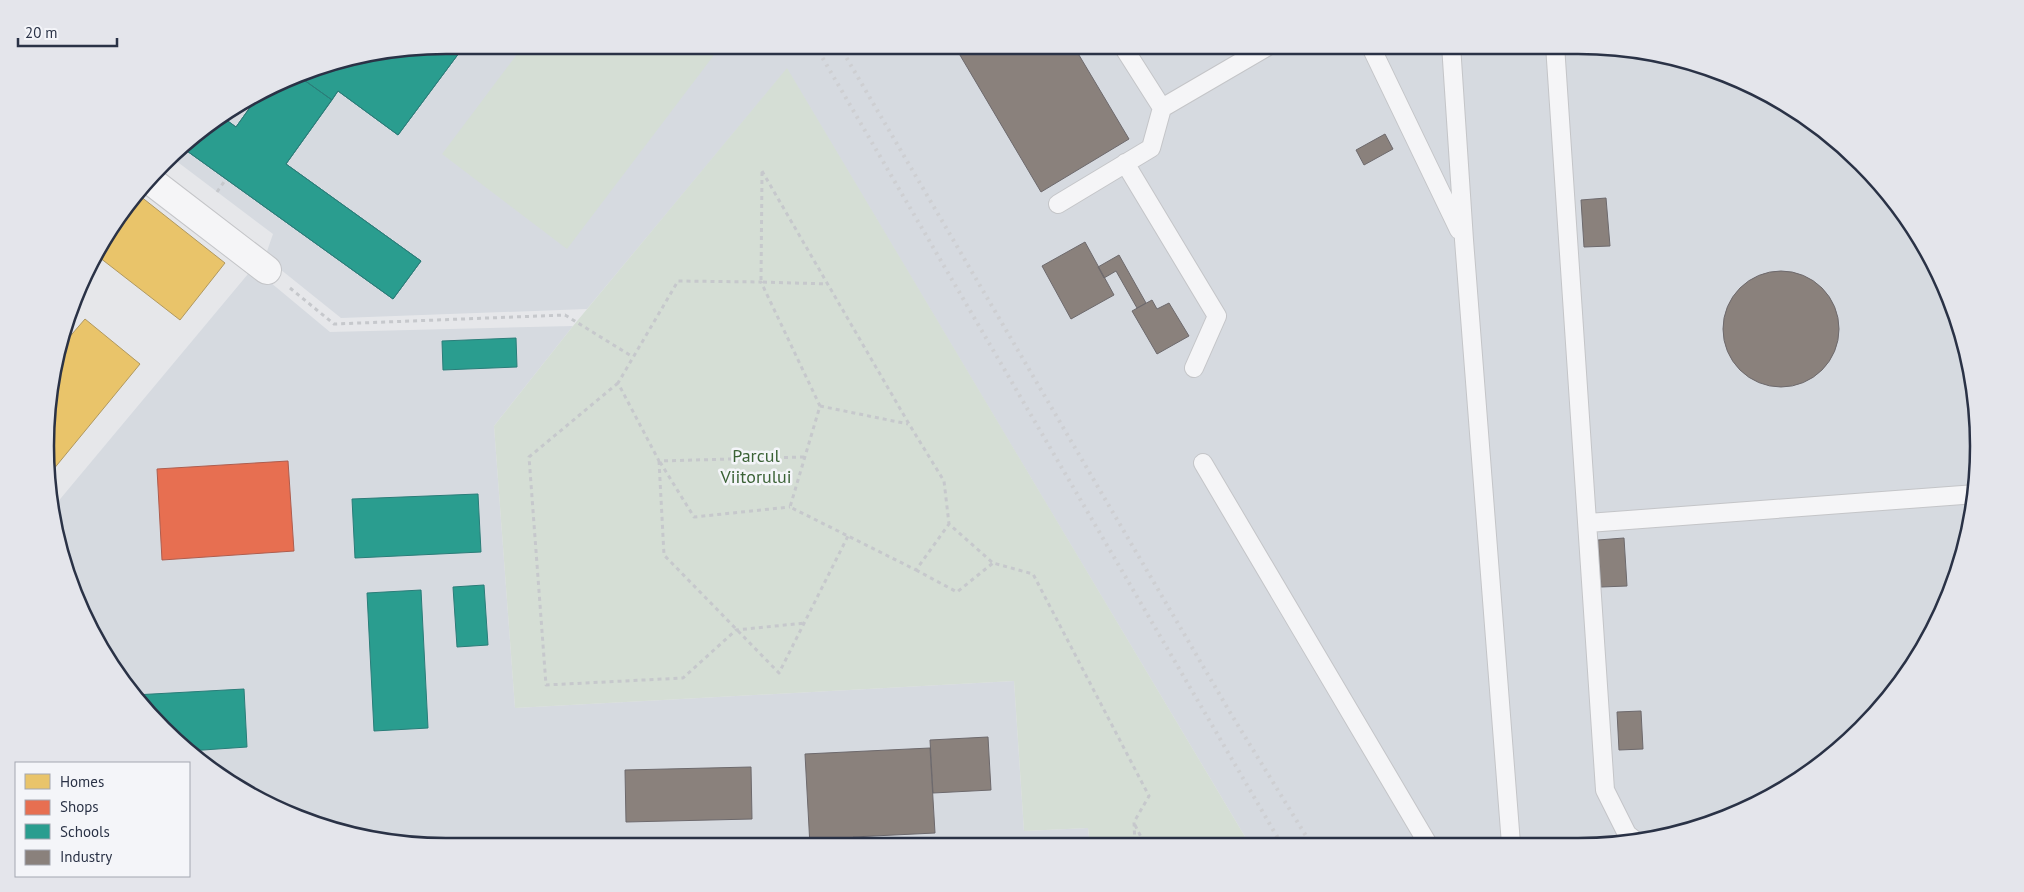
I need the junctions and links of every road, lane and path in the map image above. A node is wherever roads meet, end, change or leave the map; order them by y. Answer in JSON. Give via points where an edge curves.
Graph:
{"nodes":[{"id":1,"x":1128,"y":54,"type":"edge"},
{"id":2,"x":1255,"y":54,"type":"edge"},
{"id":3,"x":1374,"y":54,"type":"edge"},
{"id":4,"x":1452,"y":54,"type":"edge"},
{"id":5,"x":1557,"y":54,"type":"edge"},
{"id":6,"x":1162,"y":108,"type":"junction"},
{"id":7,"x":1125,"y":163,"type":"junction"},
{"id":8,"x":155,"y":183,"type":"edge"},
{"id":9,"x":1058,"y":204,"type":"dead end"},
{"id":10,"x":1464,"y":240,"type":"junction"},
{"id":11,"x":267,"y":270,"type":"joint"},
{"id":12,"x":761,"y":282,"type":"junction"},
{"id":13,"x":828,"y":284,"type":"junction"},
{"id":14,"x":633,"y":357,"type":"junction"},
{"id":15,"x":1194,"y":368,"type":"dead end"},
{"id":16,"x":618,"y":383,"type":"junction"},
{"id":17,"x":820,"y":406,"type":"junction"},
{"id":18,"x":908,"y":424,"type":"junction"},
{"id":19,"x":804,"y":457,"type":"junction"},
{"id":20,"x":659,"y":461,"type":"junction"},
{"id":21,"x":1203,"y":462,"type":"dead end"},
{"id":22,"x":1967,"y":495,"type":"edge"},
{"id":23,"x":790,"y":507,"type":"junction"},
{"id":24,"x":1588,"y":523,"type":"junction"},
{"id":25,"x":949,"y":524,"type":"junction"},
{"id":26,"x":848,"y":536,"type":"junction"},
{"id":27,"x":993,"y":563,"type":"junction"},
{"id":28,"x":916,"y":570,"type":"junction"},
{"id":29,"x":804,"y":623,"type":"junction"},
{"id":30,"x":736,"y":630,"type":"junction"},
{"id":31,"x":1134,"y":822,"type":"junction"},
{"id":32,"x":1628,"y":835,"type":"edge"},
{"id":33,"x":1135,"y":838,"type":"edge"},
{"id":34,"x":1141,"y":838,"type":"edge"},
{"id":35,"x":1424,"y":838,"type":"edge"},
{"id":36,"x":1511,"y":838,"type":"edge"}],
"edges":[{"from":1,"to":6,"type":"lane"},
{"from":2,"to":6,"type":"lane"},
{"from":3,"to":10,"type":"lane"},
{"from":4,"to":10,"type":"lane"},
{"from":5,"to":24,"type":"lane"},
{"from":6,"to":7,"type":"lane","via":[[1151,148]]},
{"from":7,"to":9,"type":"lane"},
{"from":7,"to":15,"type":"lane","via":[[1217,316]]},
{"from":8,"to":11,"type":"street"},
{"from":10,"to":36,"type":"lane"},
{"from":11,"to":14,"type":"path","via":[[334,324],[566,315]]},
{"from":12,"to":13,"type":"path"},
{"from":12,"to":13,"type":"path","via":[[762,171]]},
{"from":12,"to":14,"type":"path","via":[[678,281]]},
{"from":12,"to":17,"type":"path"},
{"from":13,"to":18,"type":"path"},
{"from":14,"to":16,"type":"path"},
{"from":16,"to":20,"type":"path"},
{"from":16,"to":30,"type":"path","via":[[529,457],[546,685],[683,678]]},
{"from":17,"to":18,"type":"path"},
{"from":17,"to":19,"type":"path"},
{"from":18,"to":25,"type":"path","via":[[944,481]]},
{"from":19,"to":20,"type":"path"},
{"from":19,"to":23,"type":"path"},
{"from":20,"to":23,"type":"path","via":[[694,517]]},
{"from":20,"to":30,"type":"path","via":[[664,555]]},
{"from":21,"to":35,"type":"lane"},
{"from":22,"to":24,"type":"lane"},
{"from":23,"to":26,"type":"path"},
{"from":24,"to":32,"type":"lane","via":[[1605,790]]},
{"from":25,"to":27,"type":"path"},
{"from":25,"to":28,"type":"path"},
{"from":26,"to":28,"type":"path"},
{"from":26,"to":29,"type":"path"},
{"from":27,"to":28,"type":"path","via":[[957,592]]},
{"from":27,"to":31,"type":"path","via":[[1033,574],[1149,796]]},
{"from":29,"to":30,"type":"path"},
{"from":29,"to":30,"type":"path","via":[[779,673]]},
{"from":31,"to":33,"type":"path"},
{"from":31,"to":34,"type":"path"}]}
